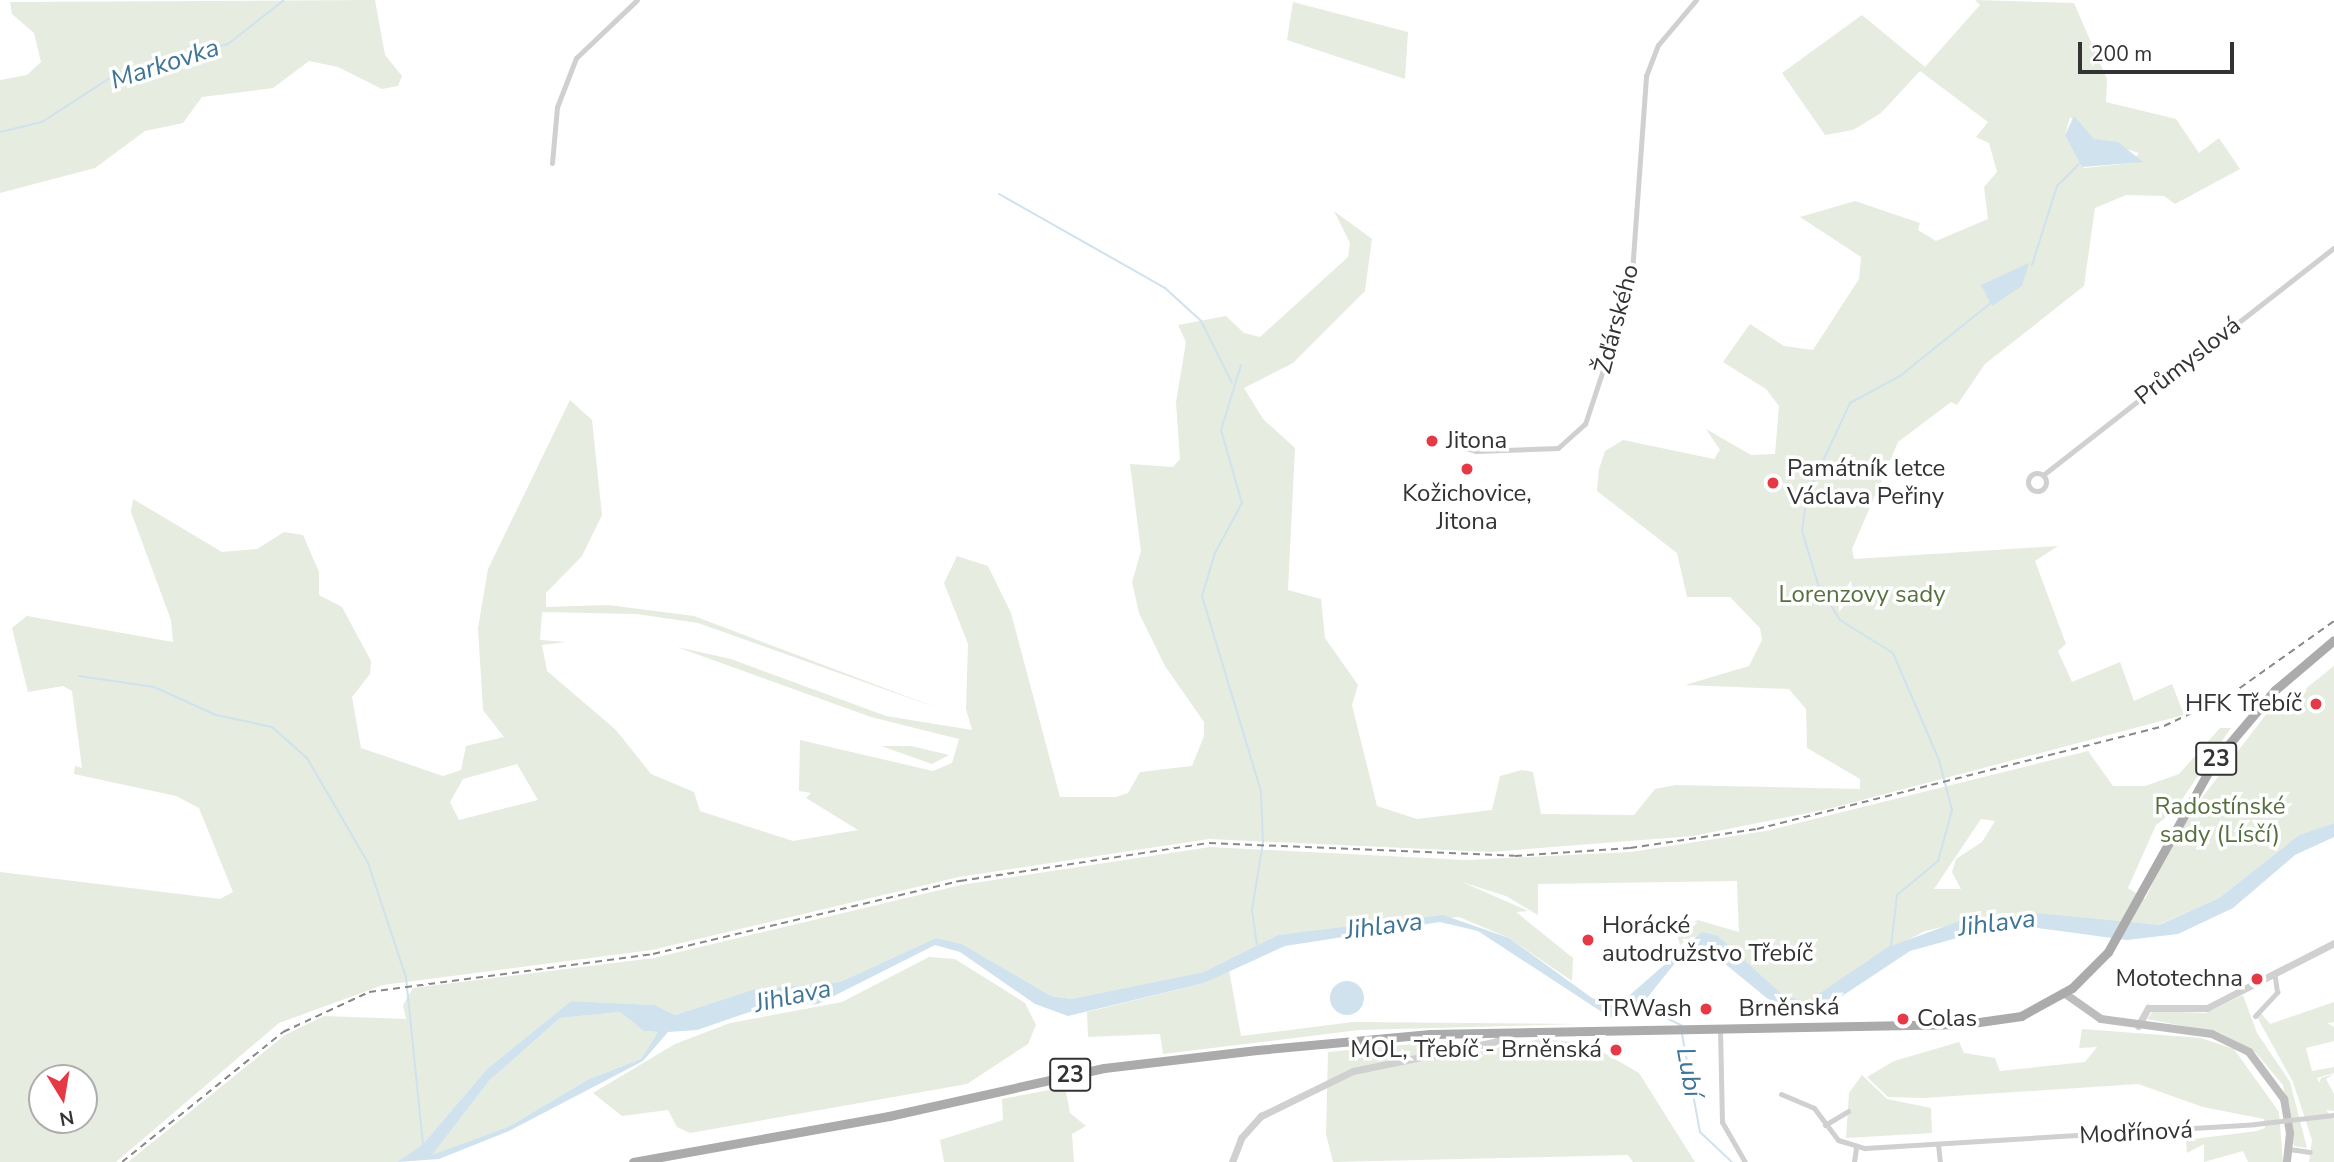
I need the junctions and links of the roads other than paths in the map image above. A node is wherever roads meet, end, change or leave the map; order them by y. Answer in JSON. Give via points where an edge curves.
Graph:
{"nodes":[{"id":1,"x":637,"y":0,"type":"edge"},
{"id":2,"x":1696,"y":0,"type":"edge"},
{"id":3,"x":552,"y":163,"type":"dead end"},
{"id":4,"x":2334,"y":248,"type":"edge"},
{"id":5,"x":1453,"y":444,"type":"dead end"},
{"id":6,"x":2043,"y":475,"type":"dead end"},
{"id":7,"x":2334,"y":640,"type":"edge"},
{"id":8,"x":2334,"y":943,"type":"edge"},
{"id":9,"x":2275,"y":977,"type":"junction"},
{"id":10,"x":2066,"y":996,"type":"junction"},
{"id":11,"x":2255,"y":1016,"type":"dead end"},
{"id":12,"x":2138,"y":1026,"type":"junction"},
{"id":13,"x":1720,"y":1028,"type":"junction"},
{"id":14,"x":1513,"y":1031,"type":"junction"},
{"id":15,"x":1781,"y":1094,"type":"dead end"},
{"id":16,"x":1789,"y":1095,"type":"junction"},
{"id":17,"x":1787,"y":1103,"type":"dead end"},
{"id":18,"x":1848,"y":1111,"type":"dead end"},
{"id":19,"x":2334,"y":1115,"type":"edge"},
{"id":20,"x":1825,"y":1125,"type":"junction"},
{"id":21,"x":1938,"y":1144,"type":"junction"},
{"id":22,"x":1856,"y":1147,"type":"junction"},
{"id":23,"x":1882,"y":1147,"type":"junction"},
{"id":24,"x":2289,"y":1149,"type":"junction"},
{"id":25,"x":2310,"y":1152,"type":"dead end"},
{"id":26,"x":1882,"y":1158,"type":"dead end"},
{"id":27,"x":633,"y":1162,"type":"edge"},
{"id":28,"x":1232,"y":1162,"type":"edge"},
{"id":29,"x":1745,"y":1162,"type":"edge"},
{"id":30,"x":1854,"y":1162,"type":"edge"},
{"id":31,"x":1940,"y":1162,"type":"edge"},
{"id":32,"x":2287,"y":1162,"type":"edge"}],
"edges":[{"from":1,"to":3,"type":"street","via":[[576,58],[557,107]]},
{"from":2,"to":5,"type":"street","name":"Žďárského","via":[[1658,45],[1646,76],[1631,286],[1585,424],[1558,448],[1476,451]]},
{"from":4,"to":6,"type":"street","name":"Průmyslová"},
{"from":7,"to":10,"type":"main road","number":"23","via":[[2275,690],[2213,763],[2108,951]]},
{"from":8,"to":9,"type":"street"},
{"from":9,"to":11,"type":"street","via":[[2278,989]]},
{"from":9,"to":12,"type":"street","via":[[2202,1010],[2148,1008]]},
{"from":10,"to":12,"type":"main road","via":[[2101,1019]]},
{"from":10,"to":13,"type":"main road","name":"Brněnská","number":"23","via":[[2021,1016],[1995,1021]]},
{"from":12,"to":24,"type":"main road","via":[[2212,1034],[2249,1052],[2281,1092]]},
{"from":13,"to":14,"type":"main road","name":"Brněnská","number":"23"},
{"from":13,"to":29,"type":"street","via":[[1722,1122]]},
{"from":14,"to":27,"type":"main road","number":"23","via":[[1121,1065]]},
{"from":14,"to":28,"type":"street","via":[[1499,1041],[1353,1071],[1261,1116],[1241,1138]]},
{"from":15,"to":16,"type":"street"},
{"from":16,"to":17,"type":"street"},
{"from":16,"to":20,"type":"street","via":[[1814,1108]]},
{"from":18,"to":20,"type":"street"},
{"from":19,"to":21,"type":"street","name":"Modřínová","bridge":true},
{"from":20,"to":22,"type":"street"},
{"from":21,"to":23,"type":"street","name":"Modřínová"},
{"from":21,"to":31,"type":"street"},
{"from":22,"to":23,"type":"street","name":"Modřínová"},
{"from":22,"to":30,"type":"street"},
{"from":23,"to":26,"type":"street"},
{"from":24,"to":25,"type":"street"},
{"from":24,"to":32,"type":"main road"}]}
